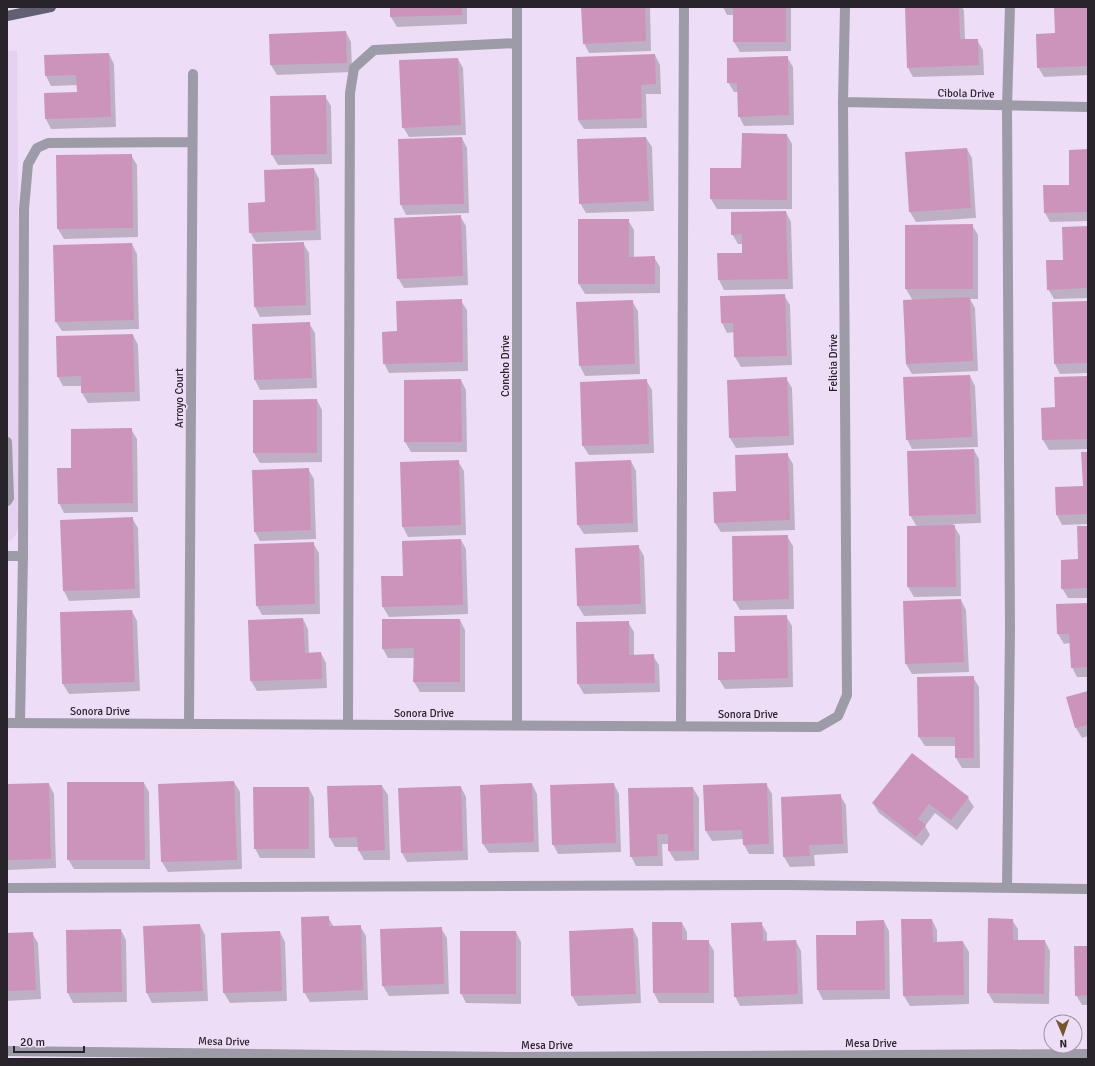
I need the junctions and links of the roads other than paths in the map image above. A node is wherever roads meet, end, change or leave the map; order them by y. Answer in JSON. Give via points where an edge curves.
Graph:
{"nodes":[{"id":1,"x":52,"y":7,"type":"edge"},
{"id":2,"x":517,"y":7,"type":"edge"},
{"id":3,"x":684,"y":7,"type":"edge"},
{"id":4,"x":845,"y":7,"type":"edge"},
{"id":5,"x":1010,"y":7,"type":"edge"},
{"id":6,"x":7,"y":16,"type":"edge"},
{"id":7,"x":517,"y":43,"type":"junction"},
{"id":8,"x":193,"y":74,"type":"dead end"},
{"id":9,"x":843,"y":102,"type":"junction"},
{"id":10,"x":1007,"y":106,"type":"junction"},
{"id":11,"x":1088,"y":107,"type":"edge"},
{"id":12,"x":192,"y":142,"type":"junction"},
{"id":13,"x":7,"y":442,"type":"edge"},
{"id":14,"x":7,"y":501,"type":"edge"},
{"id":15,"x":7,"y":556,"type":"edge"},
{"id":16,"x":23,"y":556,"type":"junction"},
{"id":17,"x":838,"y":716,"type":"joint"},
{"id":18,"x":7,"y":723,"type":"edge"},
{"id":19,"x":20,"y":723,"type":"junction"},
{"id":20,"x":189,"y":723,"type":"junction"},
{"id":21,"x":348,"y":724,"type":"junction"},
{"id":22,"x":517,"y":726,"type":"junction"},
{"id":23,"x":682,"y":726,"type":"junction"},
{"id":24,"x":7,"y":888,"type":"edge"},
{"id":25,"x":1007,"y":888,"type":"junction"},
{"id":26,"x":1088,"y":889,"type":"edge"},
{"id":27,"x":7,"y":1051,"type":"edge"},
{"id":28,"x":1088,"y":1054,"type":"edge"},
{"id":29,"x":517,"y":1058,"type":"edge"}],
"edges":[{"from":1,"to":6,"type":"main road"},
{"from":2,"to":7,"type":"street","name":"Concho Drive"},
{"from":3,"to":23,"type":"street"},
{"from":4,"to":9,"type":"street","name":"Felicia Drive"},
{"from":5,"to":10,"type":"street"},
{"from":7,"to":21,"type":"street","via":[[374,50],[354,68],[350,94]]},
{"from":7,"to":22,"type":"street","name":"Concho Drive"},
{"from":8,"to":12,"type":"street","name":"Arroyo Court"},
{"from":9,"to":10,"type":"street","name":"Cibola Drive"},
{"from":9,"to":17,"type":"street","name":"Felicia Drive","via":[[847,695]]},
{"from":10,"to":11,"type":"street","name":"Cibola Drive"},
{"from":10,"to":25,"type":"street","via":[[1011,499]]},
{"from":12,"to":16,"type":"street","via":[[48,143],[38,148],[28,164],[24,209]]},
{"from":12,"to":20,"type":"street","name":"Arroyo Court"},
{"from":13,"to":14,"type":"street"},
{"from":15,"to":16,"type":"street"},
{"from":16,"to":19,"type":"street"},
{"from":17,"to":23,"type":"street","name":"Sonora Drive","via":[[819,727]]},
{"from":18,"to":19,"type":"street","name":"Sonora Drive"},
{"from":19,"to":20,"type":"street","name":"Sonora Drive"},
{"from":20,"to":21,"type":"street","name":"Sonora Drive"},
{"from":21,"to":22,"type":"street","name":"Sonora Drive"},
{"from":22,"to":23,"type":"street","name":"Sonora Drive"},
{"from":24,"to":25,"type":"street","via":[[790,885]]},
{"from":25,"to":26,"type":"street"},
{"from":27,"to":29,"type":"street","name":"Mesa Drive"},
{"from":28,"to":29,"type":"street","name":"Mesa Drive"}]}
